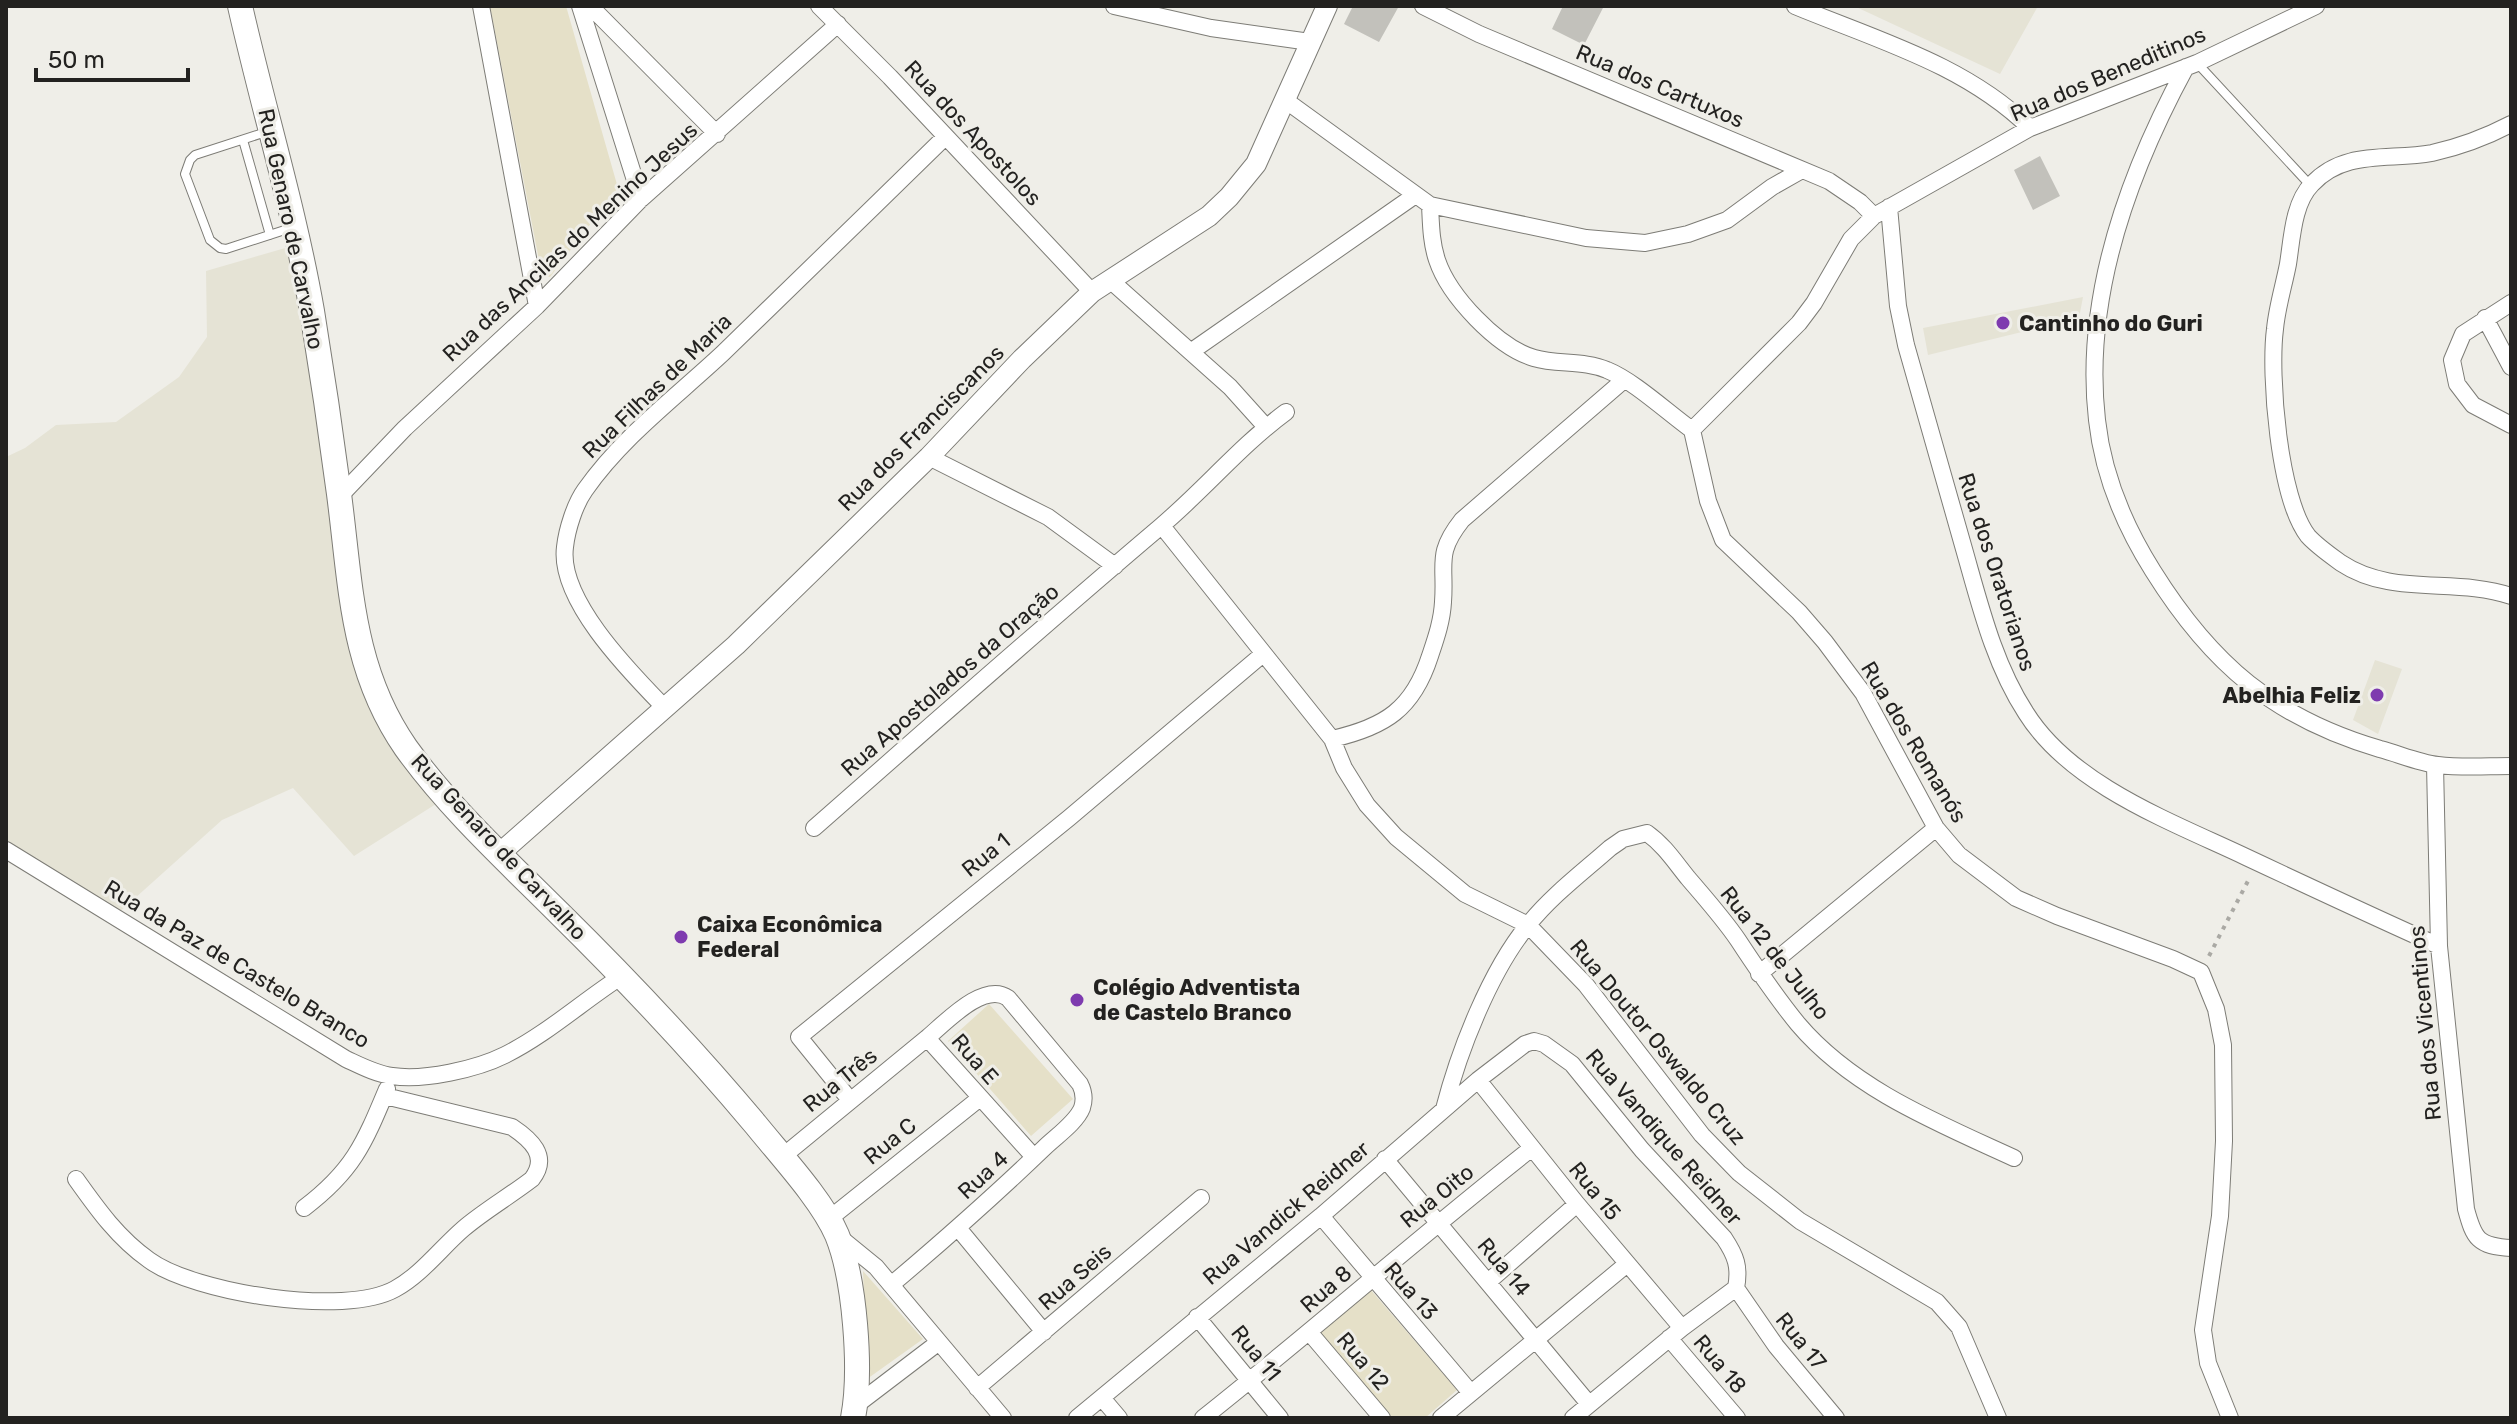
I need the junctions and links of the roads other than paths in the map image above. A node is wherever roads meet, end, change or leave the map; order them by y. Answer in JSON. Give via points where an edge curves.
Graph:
{"nodes":[{"id":1,"x":240,"y":6,"type":"edge"},
{"id":2,"x":481,"y":6,"type":"edge"},
{"id":3,"x":580,"y":6,"type":"edge"},
{"id":4,"x":590,"y":6,"type":"edge"},
{"id":5,"x":819,"y":6,"type":"edge"},
{"id":6,"x":1114,"y":6,"type":"edge"},
{"id":7,"x":1327,"y":6,"type":"edge"},
{"id":8,"x":1423,"y":6,"type":"edge"},
{"id":9,"x":1795,"y":6,"type":"edge"},
{"id":10,"x":2316,"y":6,"type":"edge"},
{"id":11,"x":838,"y":24,"type":"junction"},
{"id":12,"x":1310,"y":42,"type":"junction"},
{"id":13,"x":2191,"y":65,"type":"junction"},
{"id":14,"x":1285,"y":100,"type":"junction"},
{"id":15,"x":2511,"y":124,"type":"edge"},
{"id":16,"x":2030,"y":128,"type":"junction"},
{"id":17,"x":271,"y":131,"type":"junction"},
{"id":18,"x":717,"y":134,"type":"junction"},
{"id":19,"x":945,"y":137,"type":"junction"},
{"id":20,"x":243,"y":140,"type":"junction"},
{"id":21,"x":1802,"y":170,"type":"junction"},
{"id":22,"x":2310,"y":185,"type":"junction"},
{"id":23,"x":1414,"y":196,"type":"junction"},
{"id":24,"x":641,"y":199,"type":"junction"},
{"id":25,"x":1430,"y":205,"type":"junction"},
{"id":26,"x":1889,"y":207,"type":"junction"},
{"id":27,"x":1874,"y":216,"type":"junction"},
{"id":28,"x":295,"y":226,"type":"junction"},
{"id":29,"x":270,"y":235,"type":"junction"},
{"id":30,"x":1110,"y":280,"type":"junction"},
{"id":31,"x":1092,"y":292,"type":"junction"},
{"id":32,"x":2511,"y":303,"type":"edge"},
{"id":33,"x":537,"y":306,"type":"junction"},
{"id":34,"x":2485,"y":318,"type":"junction"},
{"id":35,"x":1192,"y":351,"type":"junction"},
{"id":36,"x":2511,"y":367,"type":"edge"},
{"id":37,"x":1624,"y":380,"type":"junction"},
{"id":38,"x":1286,"y":412,"type":"dead end"},
{"id":39,"x":2511,"y":425,"type":"edge"},
{"id":40,"x":1266,"y":427,"type":"junction"},
{"id":41,"x":1692,"y":430,"type":"junction"},
{"id":42,"x":929,"y":457,"type":"junction"},
{"id":43,"x":339,"y":497,"type":"junction"},
{"id":44,"x":1162,"y":526,"type":"junction"},
{"id":45,"x":1115,"y":566,"type":"junction"},
{"id":46,"x":2511,"y":596,"type":"edge"},
{"id":47,"x":1263,"y":654,"type":"junction"},
{"id":48,"x":665,"y":708,"type":"junction"},
{"id":49,"x":1332,"y":739,"type":"junction"},
{"id":50,"x":2435,"y":765,"type":"junction"},
{"id":51,"x":2511,"y":766,"type":"edge"},
{"id":52,"x":814,"y":828,"type":"dead end"},
{"id":53,"x":1936,"y":828,"type":"junction"},
{"id":54,"x":6,"y":850,"type":"edge"},
{"id":55,"x":499,"y":854,"type":"junction"},
{"id":56,"x":1528,"y":925,"type":"junction"},
{"id":57,"x":2439,"y":946,"type":"junction"},
{"id":58,"x":1759,"y":974,"type":"junction"},
{"id":59,"x":622,"y":976,"type":"junction"},
{"id":60,"x":927,"y":1038,"type":"junction"},
{"id":61,"x":1525,"y":1044,"type":"joint"},
{"id":62,"x":393,"y":1077,"type":"junction"},
{"id":63,"x":1478,"y":1080,"type":"junction"},
{"id":64,"x":1080,"y":1084,"type":"joint"},
{"id":65,"x":385,"y":1096,"type":"junction"},
{"id":66,"x":980,"y":1098,"type":"junction"},
{"id":67,"x":850,"y":1100,"type":"junction"},
{"id":68,"x":1444,"y":1109,"type":"junction"},
{"id":69,"x":1532,"y":1148,"type":"junction"},
{"id":70,"x":782,"y":1157,"type":"junction"},
{"id":71,"x":1034,"y":1157,"type":"junction"},
{"id":72,"x":2014,"y":1158,"type":"dead end"},
{"id":73,"x":1385,"y":1159,"type":"junction"},
{"id":74,"x":76,"y":1179,"type":"dead end"},
{"id":75,"x":1201,"y":1198,"type":"dead end"},
{"id":76,"x":1577,"y":1204,"type":"junction"},
{"id":77,"x":304,"y":1208,"type":"dead end"},
{"id":78,"x":1321,"y":1216,"type":"junction"},
{"id":79,"x":1437,"y":1222,"type":"junction"},
{"id":80,"x":833,"y":1228,"type":"junction"},
{"id":81,"x":958,"y":1228,"type":"junction"},
{"id":82,"x":2511,"y":1248,"type":"edge"},
{"id":83,"x":1627,"y":1264,"type":"junction"},
{"id":84,"x":1372,"y":1279,"type":"junction"},
{"id":85,"x":1488,"y":1282,"type":"junction"},
{"id":86,"x":891,"y":1285,"type":"junction"},
{"id":87,"x":1736,"y":1288,"type":"junction"},
{"id":88,"x":1197,"y":1317,"type":"junction"},
{"id":89,"x":1044,"y":1332,"type":"junction"},
{"id":90,"x":1310,"y":1333,"type":"junction"},
{"id":91,"x":1675,"y":1333,"type":"junction"},
{"id":92,"x":1536,"y":1340,"type":"junction"},
{"id":93,"x":939,"y":1342,"type":"junction"},
{"id":94,"x":1250,"y":1381,"type":"junction"},
{"id":95,"x":977,"y":1388,"type":"junction"},
{"id":96,"x":1471,"y":1393,"type":"junction"},
{"id":97,"x":1102,"y":1398,"type":"junction"},
{"id":98,"x":1589,"y":1404,"type":"junction"},
{"id":99,"x":854,"y":1412,"type":"edge"},
{"id":100,"x":1003,"y":1418,"type":"edge"},
{"id":101,"x":1077,"y":1418,"type":"edge"},
{"id":102,"x":1119,"y":1418,"type":"edge"},
{"id":103,"x":1203,"y":1418,"type":"edge"},
{"id":104,"x":1280,"y":1418,"type":"edge"},
{"id":105,"x":1382,"y":1418,"type":"edge"},
{"id":106,"x":1441,"y":1418,"type":"edge"},
{"id":107,"x":1573,"y":1418,"type":"edge"},
{"id":108,"x":1737,"y":1418,"type":"edge"},
{"id":109,"x":1836,"y":1418,"type":"edge"},
{"id":110,"x":1998,"y":1418,"type":"edge"},
{"id":111,"x":2230,"y":1418,"type":"edge"}],
"edges":[{"from":1,"to":17,"type":"main road","name":"Rua Genaro de Carvalho"},
{"from":2,"to":33,"type":"street"},
{"from":3,"to":24,"type":"street"},
{"from":4,"to":18,"type":"street"},
{"from":5,"to":11,"type":"street","name":"Rua dos Apostolos"},
{"from":6,"to":12,"type":"street","via":[[1211,28]]},
{"from":7,"to":12,"type":"street","name":"Rua dos Franciscanos"},
{"from":8,"to":21,"type":"street","name":"Rua dos Cartuxos"},
{"from":9,"to":16,"type":"street","via":[[1942,66],[1990,94]]},
{"from":10,"to":13,"type":"street","name":"Rua dos Beneditinos"},
{"from":11,"to":18,"type":"street","name":"Rua das Ancilas do Menino Jesus"},
{"from":11,"to":19,"type":"street","name":"Rua dos Apostolos"},
{"from":12,"to":14,"type":"street","name":"Rua dos Franciscanos"},
{"from":13,"to":16,"type":"street","name":"Rua dos Beneditinos"},
{"from":13,"to":22,"type":"lane"},
{"from":13,"to":50,"type":"street","via":[[2148,142],[2105,283],[2097,333],[2097,419],[2104,464],[2145,559],[2179,613],[2222,660],[2289,714]]},
{"from":14,"to":23,"type":"street"},
{"from":14,"to":30,"type":"street","name":"Rua dos Franciscanos","via":[[1256,164],[1229,197],[1209,216]]},
{"from":15,"to":22,"type":"street","via":[[2430,153],[2356,158]]},
{"from":16,"to":26,"type":"street","name":"Rua dos Beneditinos"},
{"from":17,"to":20,"type":"lane"},
{"from":17,"to":28,"type":"main road","name":"Rua Genaro de Carvalho"},
{"from":18,"to":24,"type":"street","name":"Rua das Ancilas do Menino Jesus"},
{"from":19,"to":31,"type":"street","name":"Rua dos Apostolos"},
{"from":19,"to":48,"type":"street","name":"Rua Filhas de Maria","via":[[610,457],[583,493],[564,549],[573,587],[599,634]]},
{"from":20,"to":29,"type":"lane"},
{"from":20,"to":29,"type":"lane","via":[[195,155],[185,174],[214,245],[226,249]]},
{"from":21,"to":25,"type":"street","via":[[1719,223],[1645,243],[1586,238]]},
{"from":21,"to":27,"type":"street","name":"Rua dos Cartuxos","via":[[1846,191]]},
{"from":22,"to":46,"type":"street","via":[[2293,231],[2273,360],[2275,418],[2300,523],[2323,549],[2367,578]]},
{"from":23,"to":25,"type":"street"},
{"from":23,"to":35,"type":"street"},
{"from":24,"to":33,"type":"street","name":"Rua das Ancilas do Menino Jesus"},
{"from":25,"to":37,"type":"street","via":[[1432,238],[1445,279],[1494,334],[1533,358],[1606,369]]},
{"from":26,"to":27,"type":"street","name":"Rua dos Beneditinos"},
{"from":26,"to":57,"type":"street","name":"Rua dos Oratorianos","via":[[1906,345],[1982,610],[2027,715],[2091,780]]},
{"from":27,"to":41,"type":"street","name":"Rua dos Beneditinos","via":[[1851,239],[1799,323]]},
{"from":28,"to":29,"type":"lane"},
{"from":28,"to":43,"type":"main road","name":"Rua Genaro de Carvalho"},
{"from":30,"to":31,"type":"street","name":"Rua dos Franciscanos"},
{"from":30,"to":35,"type":"street"},
{"from":31,"to":42,"type":"street","name":"Rua dos Franciscanos"},
{"from":32,"to":34,"type":"street"},
{"from":33,"to":43,"type":"street","name":"Rua das Ancilas do Menino Jesus"},
{"from":34,"to":36,"type":"street"},
{"from":34,"to":39,"type":"street","via":[[2463,334],[2452,360],[2457,384],[2473,405]]},
{"from":35,"to":40,"type":"street"},
{"from":37,"to":41,"type":"street"},
{"from":37,"to":49,"type":"street","via":[[1462,520],[1447,541],[1440,627],[1413,696],[1381,723]]},
{"from":38,"to":40,"type":"street","name":"Rua Apostolados da Oração"},
{"from":40,"to":44,"type":"street","name":"Rua Apostolados da Oração"},
{"from":41,"to":53,"type":"street","name":"Rua dos Romanós","via":[[1723,540],[1799,612],[1863,693]]},
{"from":42,"to":45,"type":"street","via":[[1048,517]]},
{"from":42,"to":48,"type":"street","name":"Rua dos Franciscanos"},
{"from":43,"to":55,"type":"main road","name":"Rua Genaro de Carvalho","via":[[359,643],[390,723]]},
{"from":44,"to":45,"type":"street","name":"Rua Apostolados da Oração"},
{"from":44,"to":47,"type":"street","name":"Rua Doutor Oswaldo Cruz"},
{"from":45,"to":52,"type":"street","name":"Rua Apostolados da Oração"},
{"from":47,"to":49,"type":"street","name":"Rua Doutor Oswaldo Cruz"},
{"from":47,"to":67,"type":"street","name":"Rua 1","via":[[799,1037]]},
{"from":48,"to":55,"type":"street","name":"Rua dos Franciscanos"},
{"from":49,"to":56,"type":"street","name":"Rua Doutor Oswaldo Cruz","via":[[1367,805],[1396,837],[1465,894]]},
{"from":50,"to":51,"type":"street"},
{"from":50,"to":57,"type":"street","name":"Rua dos Vicentinos"},
{"from":53,"to":58,"type":"street"},
{"from":53,"to":111,"type":"street","name":"Rua dos Romanós","via":[[1959,855],[2016,898],[2201,972],[2223,1045],[2224,1100],[2220,1216],[2203,1330],[2208,1363]]},
{"from":54,"to":62,"type":"street","name":"Rua da Paz de Castelo Branco","via":[[346,1059]]},
{"from":55,"to":59,"type":"main road","name":"Rua Genaro de Carvalho"},
{"from":56,"to":58,"type":"street","name":"Rua 12 de Julho","via":[[1610,848],[1647,833],[1714,909]]},
{"from":56,"to":68,"type":"street","via":[[1481,1009],[1453,1073]]},
{"from":56,"to":110,"type":"street","name":"Rua Doutor Oswaldo Cruz","via":[[1586,985],[1702,1135],[1739,1173],[1800,1221],[1922,1291],[1950,1315]]},
{"from":57,"to":82,"type":"street","name":"Rua dos Vicentinos","via":[[2466,1209],[2472,1234],[2483,1243]]},
{"from":58,"to":72,"type":"street","name":"Rua 12 de Julho","via":[[1800,1027],[1849,1073]]},
{"from":59,"to":62,"type":"street","name":"Rua da Paz de Castelo Branco","via":[[504,1056],[460,1070]]},
{"from":59,"to":70,"type":"main road","name":"Rua Genaro de Carvalho"},
{"from":60,"to":64,"type":"street","name":"Rua E","via":[[986,994],[1003,994]]},
{"from":60,"to":66,"type":"street","name":"Rua E"},
{"from":60,"to":67,"type":"street","name":"Rua Três"},
{"from":61,"to":63,"type":"street","name":"Rua Vandick Reidner"},
{"from":61,"to":87,"type":"street","name":"Rua Vandique Reidner","via":[[1544,1044],[1572,1064],[1724,1238],[1738,1265]]},
{"from":62,"to":65,"type":"street"},
{"from":63,"to":68,"type":"street","name":"Rua Vandick Reidner"},
{"from":63,"to":69,"type":"street","name":"Rua 15"},
{"from":64,"to":71,"type":"street","name":"Rua 4","via":[[1081,1111]]},
{"from":65,"to":74,"type":"street","via":[[512,1127],[536,1147],[538,1172],[395,1289],[366,1299],[329,1302],[190,1281],[150,1261],[110,1227]]},
{"from":65,"to":77,"type":"street","via":[[345,1173]]},
{"from":66,"to":71,"type":"street","name":"Rua E"},
{"from":66,"to":80,"type":"street","name":"Rua C"},
{"from":67,"to":70,"type":"street","name":"Rua Três"},
{"from":68,"to":73,"type":"street","name":"Rua Vandick Reidner"},
{"from":69,"to":76,"type":"street","name":"Rua 15"},
{"from":69,"to":79,"type":"street","name":"Rua Oito"},
{"from":70,"to":80,"type":"main road","name":"Rua Genaro de Carvalho"},
{"from":71,"to":81,"type":"street","name":"Rua 4"},
{"from":73,"to":78,"type":"street","name":"Rua Vandick Reidner"},
{"from":73,"to":79,"type":"street","name":"Rua 14"},
{"from":75,"to":89,"type":"street","name":"Rua Seis"},
{"from":76,"to":83,"type":"street","name":"Rua 15"},
{"from":76,"to":85,"type":"street"},
{"from":78,"to":84,"type":"street","name":"Rua 13"},
{"from":78,"to":88,"type":"street","name":"Rua Vandick Reidner"},
{"from":79,"to":84,"type":"street","name":"Rua Oito"},
{"from":79,"to":85,"type":"street","name":"Rua 14"},
{"from":80,"to":86,"type":"street"},
{"from":80,"to":99,"type":"main road","via":[[854,1314]]},
{"from":81,"to":86,"type":"street","name":"Rua 4"},
{"from":81,"to":89,"type":"street"},
{"from":83,"to":91,"type":"street","name":"Rua 15"},
{"from":83,"to":92,"type":"street"},
{"from":84,"to":90,"type":"street","name":"Rua 8"},
{"from":84,"to":96,"type":"street","name":"Rua 13"},
{"from":85,"to":92,"type":"street","name":"Rua 14"},
{"from":86,"to":93,"type":"street"},
{"from":87,"to":91,"type":"street"},
{"from":87,"to":109,"type":"street","name":"Rua 17"},
{"from":88,"to":94,"type":"street","name":"Rua 11"},
{"from":88,"to":97,"type":"street","name":"Rua Vandick Reidner"},
{"from":89,"to":95,"type":"street","name":"Rua Seis"},
{"from":90,"to":94,"type":"street"},
{"from":90,"to":105,"type":"street","name":"Rua 12"},
{"from":91,"to":98,"type":"street"},
{"from":91,"to":108,"type":"street","name":"Rua 18"},
{"from":92,"to":96,"type":"street"},
{"from":92,"to":98,"type":"street","name":"Rua 14"},
{"from":93,"to":95,"type":"street"},
{"from":93,"to":99,"type":"street"},
{"from":94,"to":103,"type":"street"},
{"from":94,"to":104,"type":"street","name":"Rua 11"},
{"from":95,"to":100,"type":"street"},
{"from":96,"to":106,"type":"street"},
{"from":97,"to":101,"type":"street","name":"Rua Vandick Reidner"},
{"from":97,"to":102,"type":"street"},
{"from":98,"to":107,"type":"street"}]}
